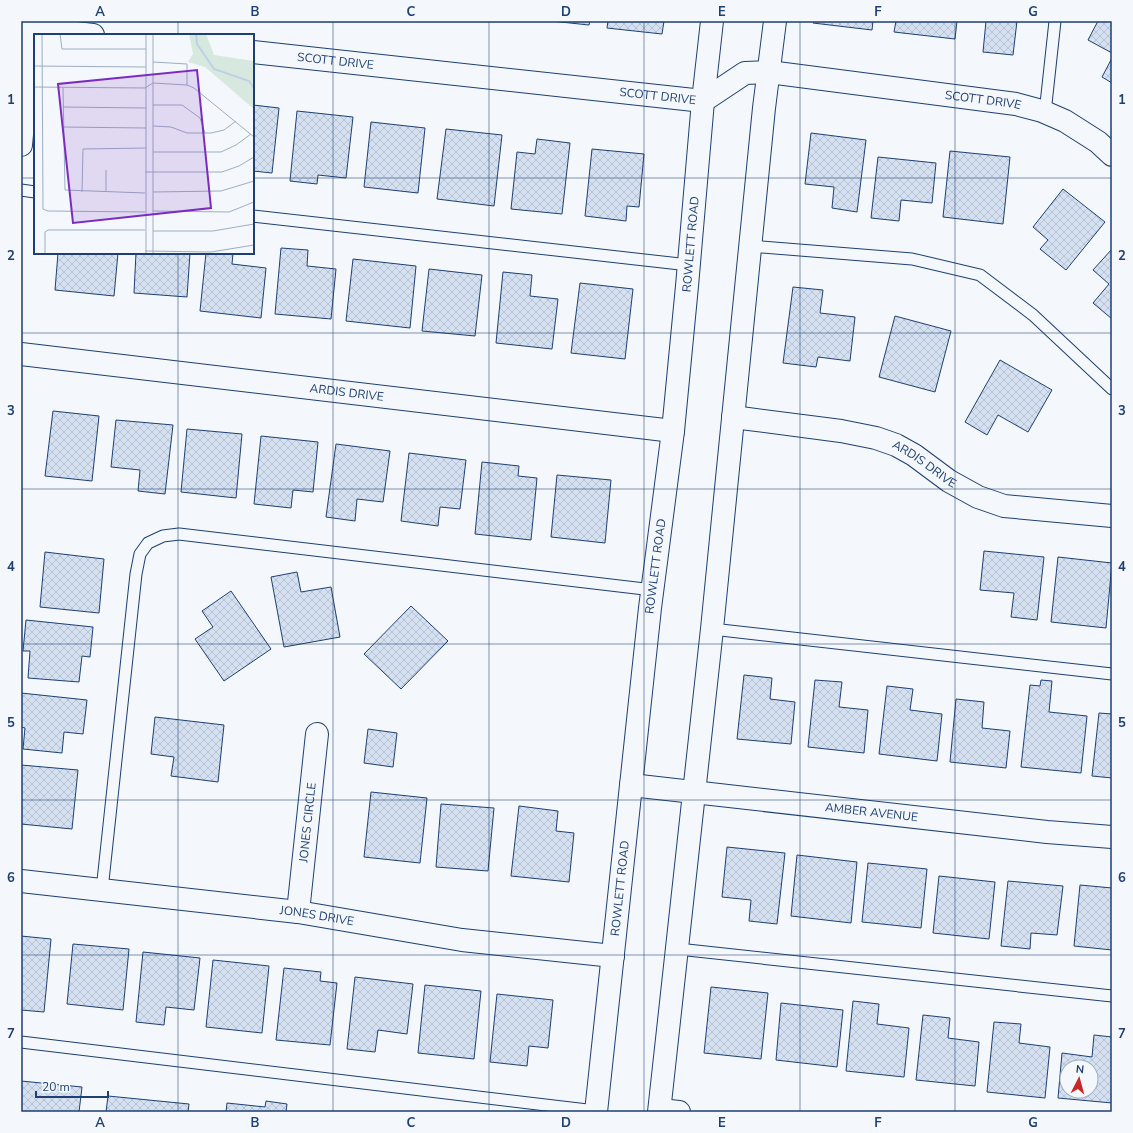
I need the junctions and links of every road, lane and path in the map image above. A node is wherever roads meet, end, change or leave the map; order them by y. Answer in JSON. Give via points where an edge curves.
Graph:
{"nodes":[{"id":1,"x":712,"y":21,"type":"edge"},
{"id":2,"x":775,"y":21,"type":"edge"},
{"id":3,"x":1055,"y":21,"type":"edge"},
{"id":4,"x":27,"y":28,"type":"edge"},
{"id":5,"x":84,"y":34,"type":"edge"},
{"id":6,"x":254,"y":52,"type":"edge"},
{"id":7,"x":769,"y":72,"type":"junction"},
{"id":8,"x":703,"y":101,"type":"junction"},
{"id":9,"x":1045,"y":113,"type":"junction"},
{"id":10,"x":21,"y":145,"type":"edge"},
{"id":11,"x":1112,"y":155,"type":"edge"},
{"id":12,"x":21,"y":190,"type":"edge"},
{"id":13,"x":34,"y":192,"type":"edge"},
{"id":14,"x":254,"y":216,"type":"edge"},
{"id":15,"x":750,"y":246,"type":"junction"},
{"id":16,"x":689,"y":265,"type":"junction"},
{"id":17,"x":21,"y":354,"type":"edge"},
{"id":18,"x":1112,"y":389,"type":"edge"},
{"id":19,"x":734,"y":417,"type":"junction"},
{"id":20,"x":673,"y":431,"type":"junction"},
{"id":21,"x":1112,"y":516,"type":"edge"},
{"id":22,"x":652,"y":590,"type":"junction"},
{"id":23,"x":712,"y":629,"type":"junction"},
{"id":24,"x":1112,"y":674,"type":"edge"},
{"id":25,"x":317,"y":734,"type":"dead end"},
{"id":26,"x":631,"y":786,"type":"junction"},
{"id":27,"x":694,"y":793,"type":"junction"},
{"id":28,"x":1112,"y":837,"type":"edge"},
{"id":29,"x":21,"y":881,"type":"edge"},
{"id":30,"x":102,"y":890,"type":"junction"},
{"id":31,"x":298,"y":912,"type":"junction"},
{"id":32,"x":678,"y":949,"type":"junction"},
{"id":33,"x":613,"y":956,"type":"junction"},
{"id":34,"x":1112,"y":996,"type":"edge"},
{"id":35,"x":21,"y":1042,"type":"edge"},
{"id":36,"x":666,"y":1111,"type":"edge"},
{"id":37,"x":596,"y":1112,"type":"edge"}],
"edges":[{"from":1,"to":8,"type":"street","name":"ROWLETT ROAD"},
{"from":2,"to":7,"type":"street"},
{"from":3,"to":9,"type":"lane"},
{"from":4,"to":5,"type":"street"},
{"from":4,"to":10,"type":"street"},
{"from":6,"to":8,"type":"street","name":"SCOTT DRIVE"},
{"from":7,"to":8,"type":"street","name":"SCOTT DRIVE","via":[[745,73]]},
{"from":7,"to":9,"type":"street","name":"SCOTT DRIVE","via":[[1016,104]]},
{"from":7,"to":15,"type":"street"},
{"from":8,"to":16,"type":"street","name":"ROWLETT ROAD"},
{"from":9,"to":11,"type":"street","name":"SCOTT DRIVE","via":[[1066,122],[1098,142]]},
{"from":12,"to":13,"type":"lane"},
{"from":14,"to":16,"type":"lane"},
{"from":15,"to":18,"type":"lane","via":[[912,259],[980,275],[1033,315]]},
{"from":15,"to":19,"type":"street"},
{"from":16,"to":20,"type":"street","name":"ROWLETT ROAD"},
{"from":17,"to":20,"type":"street","name":"ARDIS DRIVE"},
{"from":19,"to":21,"type":"street","name":"ARDIS DRIVE","via":[[876,438],[914,455],[949,481],[978,497],[1004,506]]},
{"from":19,"to":23,"type":"street"},
{"from":20,"to":22,"type":"street","name":"ROWLETT ROAD"},
{"from":22,"to":26,"type":"street","name":"ROWLETT ROAD"},
{"from":22,"to":30,"type":"lane","via":[[179,534],[163,536],[148,543],[140,554],[136,574]]},
{"from":23,"to":24,"type":"lane"},
{"from":23,"to":27,"type":"street"},
{"from":25,"to":31,"type":"street","name":"JONES CIRCLE"},
{"from":26,"to":27,"type":"street","name":"AMBER AVENUE"},
{"from":26,"to":33,"type":"street","name":"ROWLETT ROAD"},
{"from":27,"to":28,"type":"street","name":"AMBER AVENUE"},
{"from":27,"to":32,"type":"street"},
{"from":29,"to":30,"type":"street","name":"JONES DRIVE"},
{"from":30,"to":31,"type":"street","name":"JONES DRIVE"},
{"from":31,"to":33,"type":"street","name":"JONES DRIVE","via":[[462,940]]},
{"from":32,"to":34,"type":"lane"},
{"from":32,"to":36,"type":"street"},
{"from":33,"to":37,"type":"street","name":"ROWLETT ROAD"},
{"from":35,"to":37,"type":"lane"}]}
